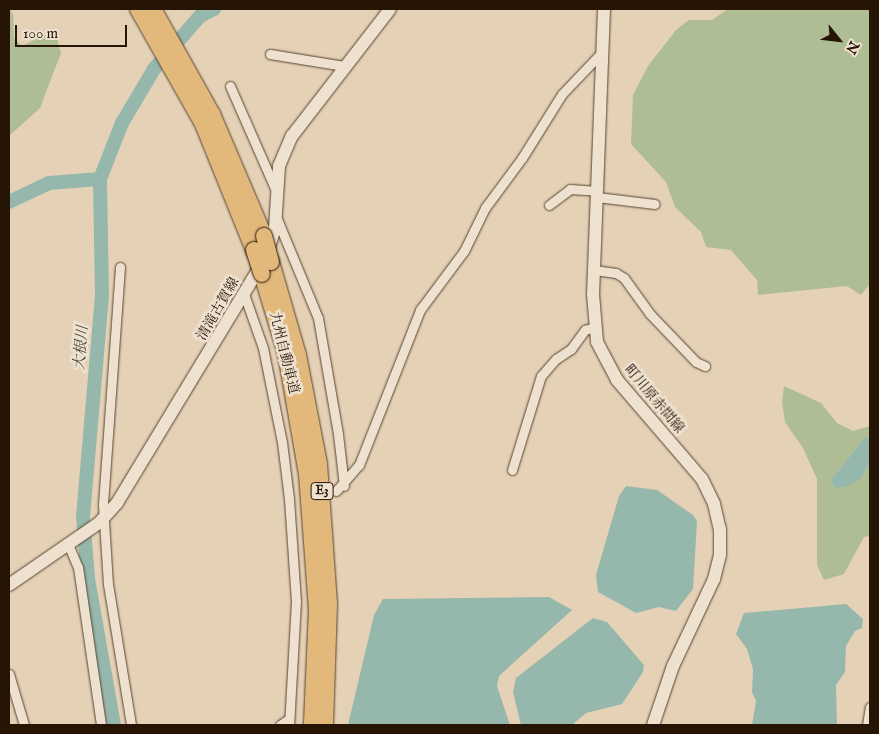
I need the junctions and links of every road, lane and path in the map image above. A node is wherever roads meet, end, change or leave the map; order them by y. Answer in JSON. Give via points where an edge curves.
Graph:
{"nodes":[{"id":1,"x":138,"y":9,"type":"edge"},
{"id":2,"x":390,"y":9,"type":"edge"},
{"id":3,"x":604,"y":9,"type":"edge"},
{"id":4,"x":154,"y":18,"type":"edge"},
{"id":5,"x":603,"y":51,"type":"junction"},
{"id":6,"x":270,"y":54,"type":"dead end"},
{"id":7,"x":344,"y":66,"type":"junction"},
{"id":8,"x":181,"y":69,"type":"junction"},
{"id":9,"x":230,"y":86,"type":"dead end"},
{"id":10,"x":276,"y":191,"type":"junction"},
{"id":11,"x":597,"y":194,"type":"junction"},
{"id":12,"x":655,"y":204,"type":"dead end"},
{"id":13,"x":549,"y":205,"type":"dead end"},
{"id":14,"x":276,"y":216,"type":"junction"},
{"id":15,"x":120,"y":268,"type":"dead end"},
{"id":16,"x":267,"y":268,"type":"junction"},
{"id":17,"x":594,"y":270,"type":"junction"},
{"id":18,"x":244,"y":294,"type":"junction"},
{"id":19,"x":594,"y":327,"type":"junction"},
{"id":20,"x":705,"y":366,"type":"dead end"},
{"id":21,"x":512,"y":470,"type":"dead end"},
{"id":22,"x":301,"y":497,"type":"dead end"},
{"id":23,"x":289,"y":499,"type":"junction"},
{"id":24,"x":102,"y":520,"type":"junction"},
{"id":25,"x":68,"y":544,"type":"junction"},
{"id":26,"x":9,"y":586,"type":"edge"},
{"id":27,"x":9,"y":679,"type":"edge"},
{"id":28,"x":870,"y":707,"type":"edge"},
{"id":29,"x":289,"y":722,"type":"edge"},
{"id":30,"x":24,"y":725,"type":"edge"},
{"id":31,"x":101,"y":725,"type":"edge"},
{"id":32,"x":131,"y":725,"type":"edge"},
{"id":33,"x":280,"y":725,"type":"edge"},
{"id":34,"x":312,"y":725,"type":"edge"},
{"id":35,"x":325,"y":725,"type":"edge"},
{"id":36,"x":653,"y":725,"type":"edge"},
{"id":37,"x":867,"y":725,"type":"edge"}],
"edges":[{"from":1,"to":4,"type":"highway","name":"九州自動車道","number":"E3"},
{"from":2,"to":7,"type":"main road","name":"清滝古賀線"},
{"from":3,"to":5,"type":"main road","name":"町川原赤間線"},
{"from":4,"to":8,"type":"highway","name":"九州自動車道","number":"E3"},
{"from":5,"to":11,"type":"main road","name":"町川原赤間線"},
{"from":5,"to":14,"type":"street","via":[[562,94],[522,158],[485,208],[464,252],[420,310],[369,443],[354,475],[340,488],[337,424],[318,318]]},
{"from":6,"to":7,"type":"street"},
{"from":7,"to":10,"type":"main road","name":"清滝古賀線","via":[[292,136],[279,166]]},
{"from":8,"to":16,"type":"highway","name":"九州自動車道","number":"E3","bridge":true,"via":[[254,250]]},
{"from":8,"to":16,"type":"highway","name":"九州自動車道","number":"E3","bridge":true,"via":[[238,171],[264,236]]},
{"from":9,"to":10,"type":"street"},
{"from":10,"to":14,"type":"main road","name":"清滝古賀線"},
{"from":11,"to":12,"type":"street"},
{"from":11,"to":13,"type":"street","via":[[570,189]]},
{"from":11,"to":17,"type":"main road","name":"町川原赤間線"},
{"from":14,"to":18,"type":"main road","name":"清滝古賀線","via":[[268,252]]},
{"from":15,"to":24,"type":"street"},
{"from":16,"to":34,"type":"highway","name":"九州自動車道","number":"E3","via":[[307,474],[317,609]]},
{"from":16,"to":35,"type":"highway","name":"九州自動車道","number":"E3","via":[[298,355],[319,464],[329,604]]},
{"from":17,"to":19,"type":"main road","name":"町川原赤間線"},
{"from":17,"to":20,"type":"street","via":[[616,273],[624,278],[650,314],[696,362]]},
{"from":18,"to":23,"type":"street","via":[[262,348],[282,442]]},
{"from":18,"to":24,"type":"main road","name":"清滝古賀線","via":[[117,503]]},
{"from":19,"to":21,"type":"street","via":[[585,330],[571,349],[556,359],[541,376]]},
{"from":19,"to":36,"type":"main road","name":"町川原赤間線","via":[[603,357],[617,380],[702,479],[714,504],[720,529],[720,555],[714,579],[673,666]]},
{"from":22,"to":23,"type":"street"},
{"from":23,"to":29,"type":"street","via":[[296,601]]},
{"from":24,"to":25,"type":"main road","name":"清滝古賀線"},
{"from":24,"to":32,"type":"street","via":[[108,584]]},
{"from":25,"to":26,"type":"main road","name":"清滝古賀線"},
{"from":25,"to":31,"type":"street","via":[[78,567]]},
{"from":27,"to":30,"type":"street"},
{"from":28,"to":37,"type":"street"},
{"from":29,"to":33,"type":"street"}]}
